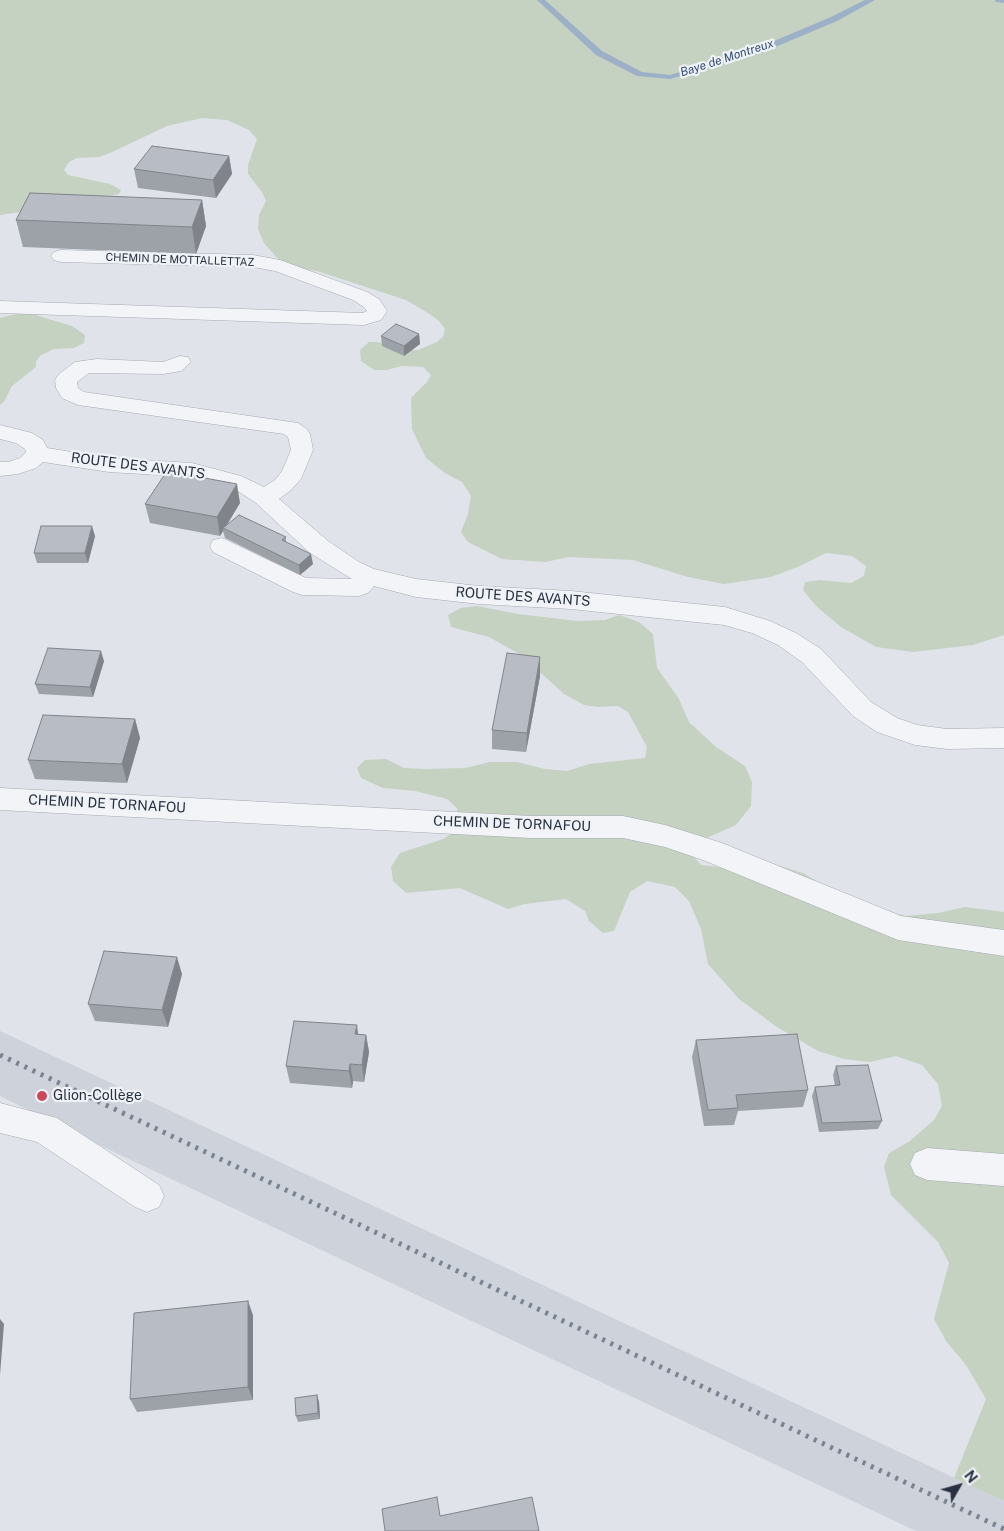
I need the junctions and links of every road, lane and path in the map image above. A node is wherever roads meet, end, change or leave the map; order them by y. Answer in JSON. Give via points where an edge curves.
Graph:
{"nodes":[{"id":1,"x":61,"y":256,"type":"dead end"},
{"id":2,"x":0,"y":307,"type":"edge"},
{"id":3,"x":180,"y":362,"type":"dead end"},
{"id":4,"x":0,"y":432,"type":"edge"},
{"id":5,"x":38,"y":454,"type":"junction"},
{"id":6,"x":0,"y":469,"type":"edge"},
{"id":7,"x":264,"y":498,"type":"junction"},
{"id":8,"x":222,"y":546,"type":"dead end"},
{"id":9,"x":367,"y":576,"type":"junction"},
{"id":10,"x":1004,"y":738,"type":"edge"},
{"id":11,"x":0,"y":799,"type":"edge"},
{"id":12,"x":1004,"y":943,"type":"edge"},
{"id":13,"x":0,"y":1118,"type":"edge"},
{"id":14,"x":927,"y":1164,"type":"dead end"},
{"id":15,"x":1004,"y":1170,"type":"edge"},
{"id":16,"x":147,"y":1196,"type":"dead end"}],
"edges":[{"from":1,"to":2,"type":"street","name":"CHEMIN DE MOTTALLETTAZ","via":[[253,261],[280,266],[360,296],[372,303],[377,311],[374,316],[364,319]]},
{"from":3,"to":7,"type":"street","via":[[163,368],[83,367],[66,380],[67,388],[78,398],[290,428],[299,434],[302,450],[293,474]]},
{"from":4,"to":5,"type":"street","via":[[24,438],[35,445]]},
{"from":5,"to":6,"type":"street","via":[[28,463]]},
{"from":5,"to":7,"type":"street","name":"ROUTE DES AVANTS","via":[[108,465],[192,470],[233,481]]},
{"from":7,"to":9,"type":"street","name":"ROUTE DES AVANTS","via":[[319,547]]},
{"from":8,"to":9,"type":"street","via":[[302,586],[359,587]]},
{"from":9,"to":10,"type":"street","name":"ROUTE DES AVANTS","via":[[416,588],[725,616],[787,639],[812,656],[862,709],[887,725],[915,735],[947,739]]},
{"from":11,"to":12,"type":"street","name":"CHEMIN DE TORNAFOU","via":[[531,827],[623,827],[712,851],[898,928]]},
{"from":13,"to":16,"type":"street","via":[[45,1128]]},
{"from":14,"to":15,"type":"street"}]}
